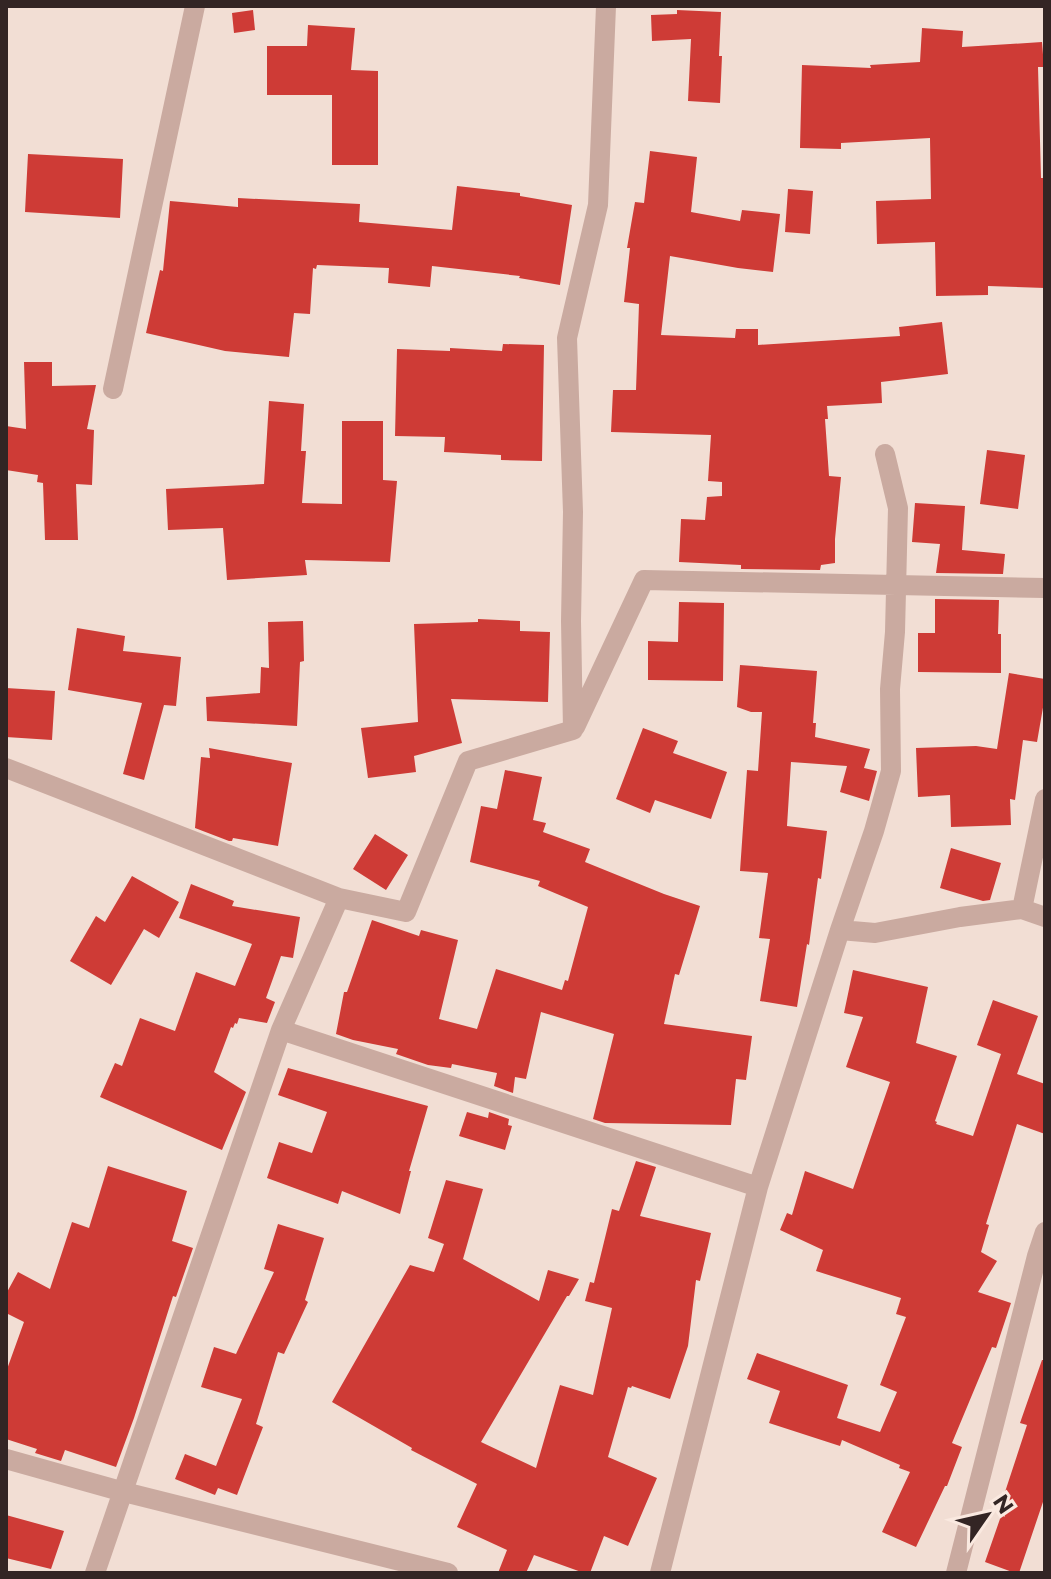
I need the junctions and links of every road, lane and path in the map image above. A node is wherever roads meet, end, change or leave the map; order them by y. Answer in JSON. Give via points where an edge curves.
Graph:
{"nodes":[{"id":1,"x":195,"y":6,"type":"edge"},
{"id":2,"x":606,"y":6,"type":"edge"},
{"id":3,"x":113,"y":389,"type":"dead end"},
{"id":4,"x":885,"y":454,"type":"dead end"},
{"id":5,"x":896,"y":584,"type":"junction"},
{"id":6,"x":1045,"y":588,"type":"edge"},
{"id":7,"x":573,"y":730,"type":"junction"},
{"id":8,"x":6,"y":768,"type":"edge"},
{"id":9,"x":1045,"y":799,"type":"edge"},
{"id":10,"x":339,"y":898,"type":"junction"},
{"id":11,"x":1022,"y":909,"type":"junction"},
{"id":12,"x":1045,"y":917,"type":"edge"},
{"id":13,"x":840,"y":930,"type":"junction"},
{"id":14,"x":281,"y":1030,"type":"junction"},
{"id":15,"x":758,"y":1187,"type":"junction"},
{"id":16,"x":1045,"y":1232,"type":"edge"},
{"id":17,"x":6,"y":1459,"type":"edge"},
{"id":18,"x":124,"y":1492,"type":"junction"},
{"id":19,"x":95,"y":1573,"type":"edge"},
{"id":20,"x":448,"y":1573,"type":"edge"},
{"id":21,"x":660,"y":1573,"type":"edge"},
{"id":22,"x":956,"y":1573,"type":"edge"}],
"edges":[{"from":1,"to":3,"type":"street"},
{"from":2,"to":7,"type":"street","via":[[598,205],[567,338]]},
{"from":4,"to":5,"type":"street","via":[[898,508]]},
{"from":5,"to":6,"type":"street"},
{"from":5,"to":7,"type":"street","via":[[644,580]]},
{"from":5,"to":13,"type":"street","via":[[891,771]]},
{"from":7,"to":10,"type":"street","via":[[468,761],[406,912]]},
{"from":8,"to":10,"type":"street"},
{"from":9,"to":11,"type":"street"},
{"from":10,"to":14,"type":"street"},
{"from":11,"to":12,"type":"street"},
{"from":11,"to":13,"type":"street","via":[[875,933]]},
{"from":13,"to":15,"type":"street"},
{"from":14,"to":15,"type":"street"},
{"from":14,"to":18,"type":"street"},
{"from":15,"to":21,"type":"street"},
{"from":16,"to":22,"type":"street"},
{"from":17,"to":18,"type":"street"},
{"from":18,"to":19,"type":"street"},
{"from":18,"to":20,"type":"street"}]}
